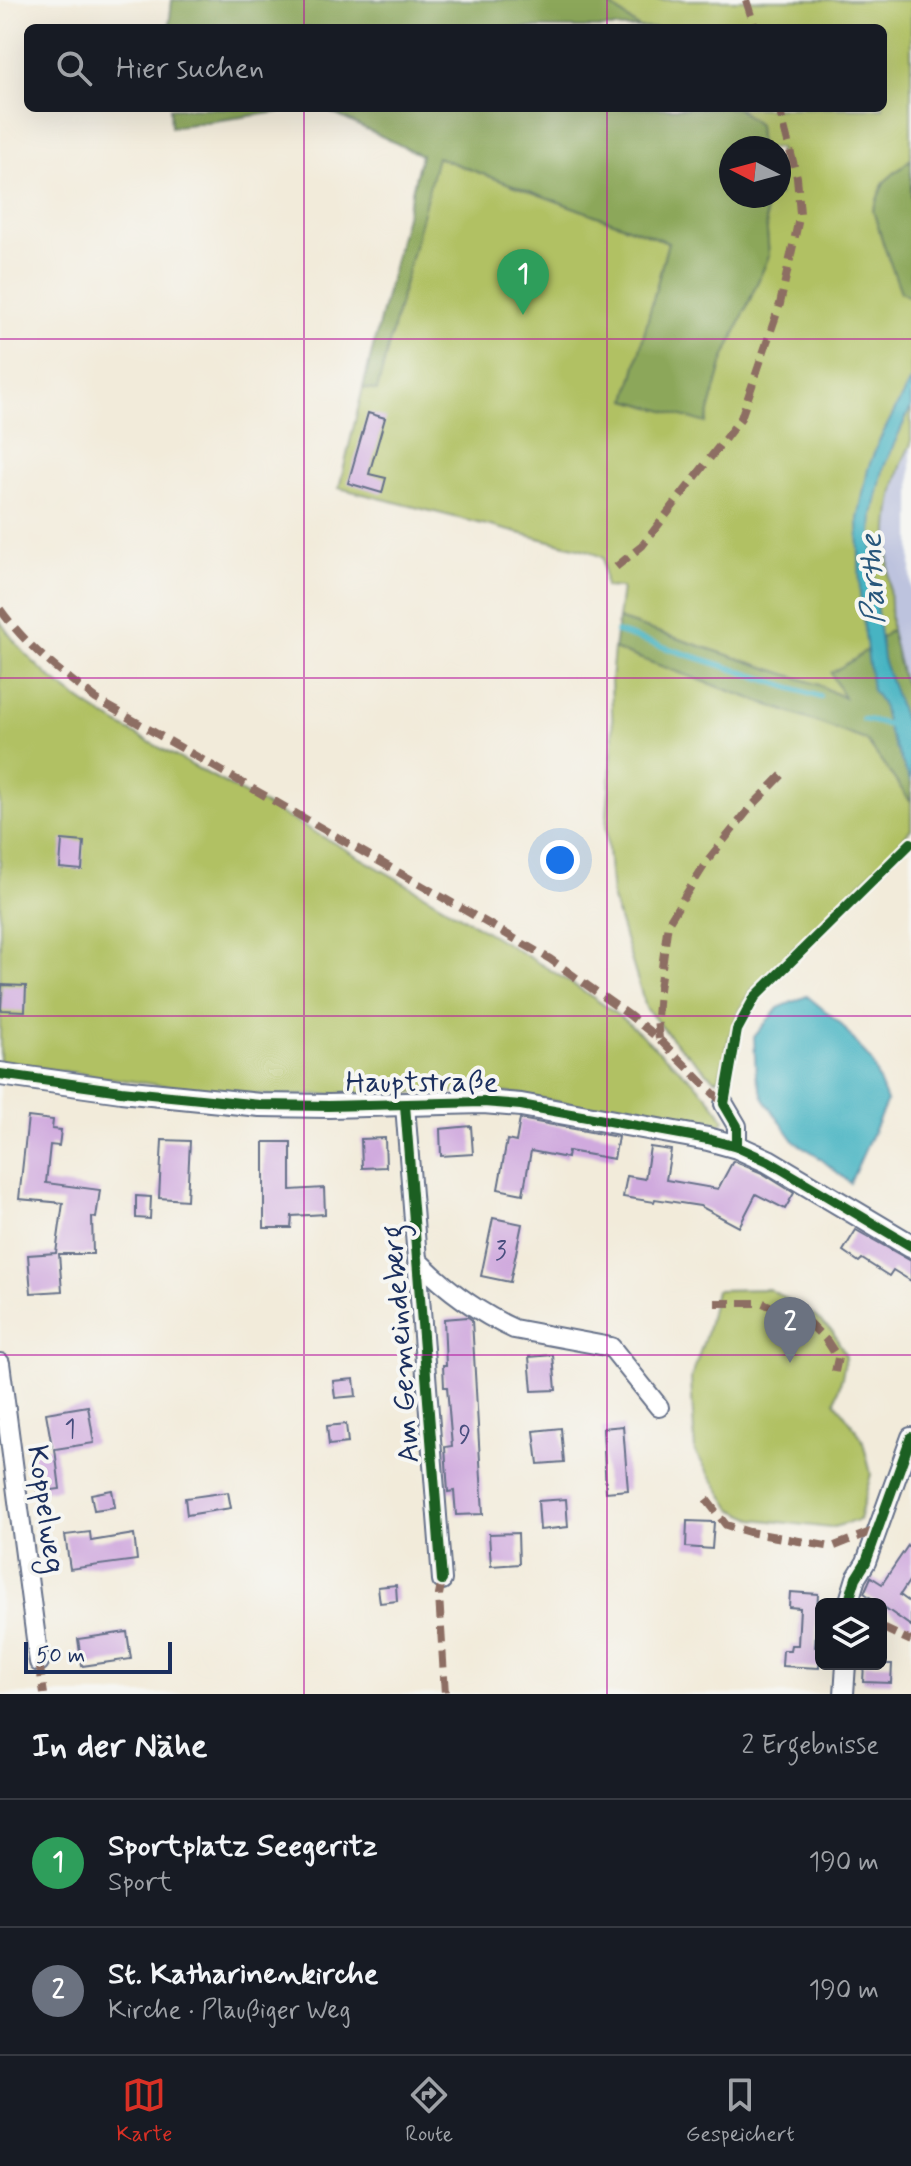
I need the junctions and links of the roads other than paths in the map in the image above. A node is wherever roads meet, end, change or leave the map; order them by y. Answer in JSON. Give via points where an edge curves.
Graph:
{"nodes":[{"id":1,"x":0,"y":1074,"type":"edge"},
{"id":2,"x":724,"y":1104,"type":"dead end"},
{"id":3,"x":405,"y":1105,"type":"junction"},
{"id":4,"x":737,"y":1147,"type":"junction"},
{"id":5,"x":911,"y":1246,"type":"edge"},
{"id":6,"x":418,"y":1261,"type":"junction"},
{"id":7,"x":0,"y":1363,"type":"edge"},
{"id":8,"x":659,"y":1407,"type":"dead end"},
{"id":9,"x":911,"y":1437,"type":"edge"},
{"id":10,"x":442,"y":1580,"type":"dead end"},
{"id":11,"x":850,"y":1598,"type":"edge"},
{"id":12,"x":39,"y":1662,"type":"dead end"},
{"id":13,"x":846,"y":1670,"type":"edge"},
{"id":14,"x":844,"y":1694,"type":"edge"}],
"edges":[{"from":1,"to":3,"type":"street","name":"Hauptstraße","via":[[260,1105]]},
{"from":2,"to":4,"type":"street","via":[[737,1126]]},
{"from":3,"to":4,"type":"street","name":"Hauptstraße","via":[[521,1105]]},
{"from":3,"to":6,"type":"street","name":"Am Gemeindeberg"},
{"from":4,"to":5,"type":"street","name":"Hauptstraße"},
{"from":6,"to":8,"type":"street","via":[[440,1283],[500,1323],[611,1347]]},
{"from":6,"to":10,"type":"street","name":"Am Gemeindeberg"},
{"from":7,"to":12,"type":"street","name":"Koppelweg"},
{"from":9,"to":11,"type":"street"},
{"from":13,"to":14,"type":"street"}]}
